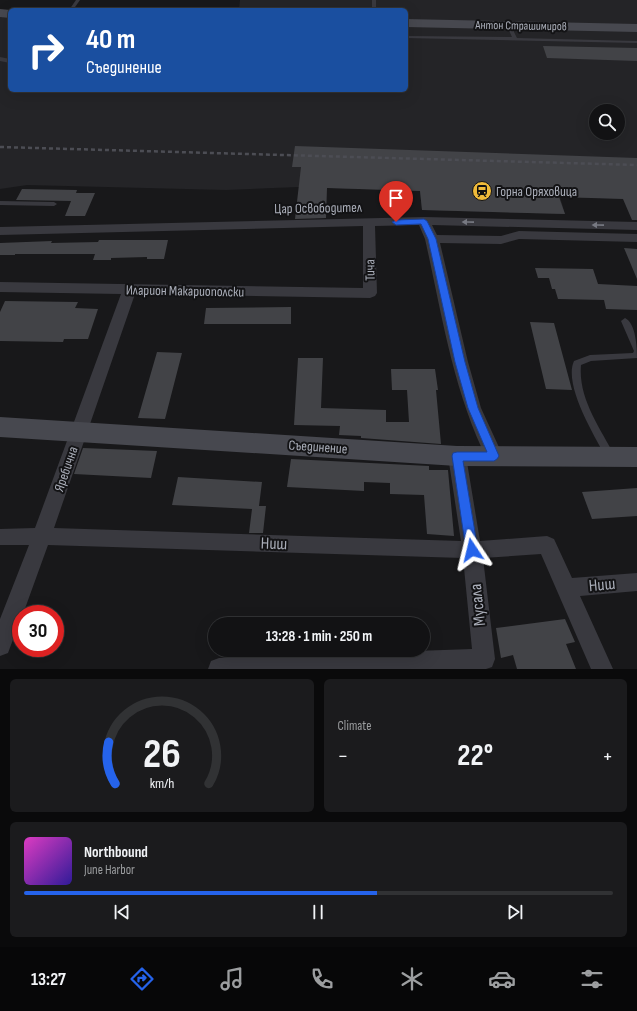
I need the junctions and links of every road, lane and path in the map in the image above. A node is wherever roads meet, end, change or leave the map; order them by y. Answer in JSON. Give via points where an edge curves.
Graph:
{"nodes":[{"id":1,"x":408,"y":23,"type":"edge"},
{"id":2,"x":509,"y":26,"type":"junction"},
{"id":3,"x":637,"y":28,"type":"edge"},
{"id":4,"x":408,"y":37,"type":"edge"},
{"id":5,"x":515,"y":39,"type":"junction"},
{"id":6,"x":637,"y":42,"type":"edge"},
{"id":7,"x":0,"y":203,"type":"edge"},
{"id":8,"x":54,"y":204,"type":"dead end"},
{"id":9,"x":424,"y":221,"type":"junction"},
{"id":10,"x":369,"y":223,"type":"junction"},
{"id":11,"x":637,"y":226,"type":"edge"},
{"id":12,"x":517,"y":229,"type":"junction"},
{"id":13,"x":0,"y":231,"type":"edge"},
{"id":14,"x":637,"y":238,"type":"edge"},
{"id":15,"x":432,"y":239,"type":"junction"},
{"id":16,"x":0,"y":287,"type":"edge"},
{"id":17,"x":129,"y":290,"type":"junction"},
{"id":18,"x":370,"y":293,"type":"joint"},
{"id":19,"x":625,"y":321,"type":"dead end"},
{"id":20,"x":637,"y":349,"type":"edge"},
{"id":21,"x":637,"y":353,"type":"edge"},
{"id":22,"x":0,"y":427,"type":"edge"},
{"id":23,"x":79,"y":432,"type":"junction"},
{"id":24,"x":457,"y":456,"type":"junction"},
{"id":25,"x":494,"y":456,"type":"junction"},
{"id":26,"x":637,"y":457,"type":"edge"},
{"id":27,"x":612,"y":458,"type":"junction"},
{"id":28,"x":42,"y":536,"type":"junction"},
{"id":29,"x":0,"y":537,"type":"edge"},
{"id":30,"x":472,"y":550,"type":"junction"},
{"id":31,"x":637,"y":582,"type":"edge"},
{"id":32,"x":567,"y":588,"type":"junction"},
{"id":33,"x":0,"y":646,"type":"edge"},
{"id":34,"x":219,"y":669,"type":"edge"},
{"id":35,"x":602,"y":669,"type":"edge"}],
"edges":[{"from":1,"to":2,"type":"main road","name":"Антон Страшимиров"},
{"from":2,"to":3,"type":"main road","name":"Антон Страшимиров"},
{"from":2,"to":5,"type":"lane"},
{"from":4,"to":5,"type":"lane"},
{"from":5,"to":6,"type":"lane"},
{"from":7,"to":8,"type":"lane"},
{"from":9,"to":10,"type":"street","name":"Цар Освободител"},
{"from":12,"to":9,"type":"street","name":"Цар Освободител","one_way":true},
{"from":9,"to":15,"type":"street"},
{"from":10,"to":13,"type":"street","name":"Цар Освободител"},
{"from":10,"to":18,"type":"street","name":"Тича"},
{"from":11,"to":12,"type":"street","name":"Цар Освободител","one_way":true},
{"from":12,"to":14,"type":"street","name":"Цар Освободител"},
{"from":12,"to":15,"type":"street","via":[[501,240]]},
{"from":15,"to":25,"type":"street","via":[[473,408]]},
{"from":16,"to":17,"type":"street","name":"Иларион Макариополски"},
{"from":17,"to":18,"type":"street","name":"Иларион Макариополски"},
{"from":17,"to":23,"type":"street","name":"Яребична"},
{"from":19,"to":20,"type":"lane"},
{"from":21,"to":27,"type":"lane","via":[[635,356],[590,358],[577,363],[575,371],[585,406]]},
{"from":22,"to":23,"type":"main road","name":"Съединение"},
{"from":23,"to":24,"type":"main road","name":"Съединение"},
{"from":23,"to":28,"type":"street","name":"Яребична"},
{"from":24,"to":25,"type":"main road","name":"Съединение"},
{"from":24,"to":30,"type":"street","name":"Мусала"},
{"from":25,"to":27,"type":"main road","name":"Съединение"},
{"from":26,"to":27,"type":"main road","name":"Съединение"},
{"from":28,"to":29,"type":"street","name":"Ниш"},
{"from":28,"to":30,"type":"street","name":"Ниш"},
{"from":28,"to":33,"type":"street","name":"Яребична"},
{"from":30,"to":32,"type":"street","name":"Ниш","via":[[547,545]]},
{"from":30,"to":34,"type":"street","name":"Мусала","via":[[484,659]]},
{"from":31,"to":32,"type":"street","name":"Ниш"},
{"from":32,"to":35,"type":"street"}]}
